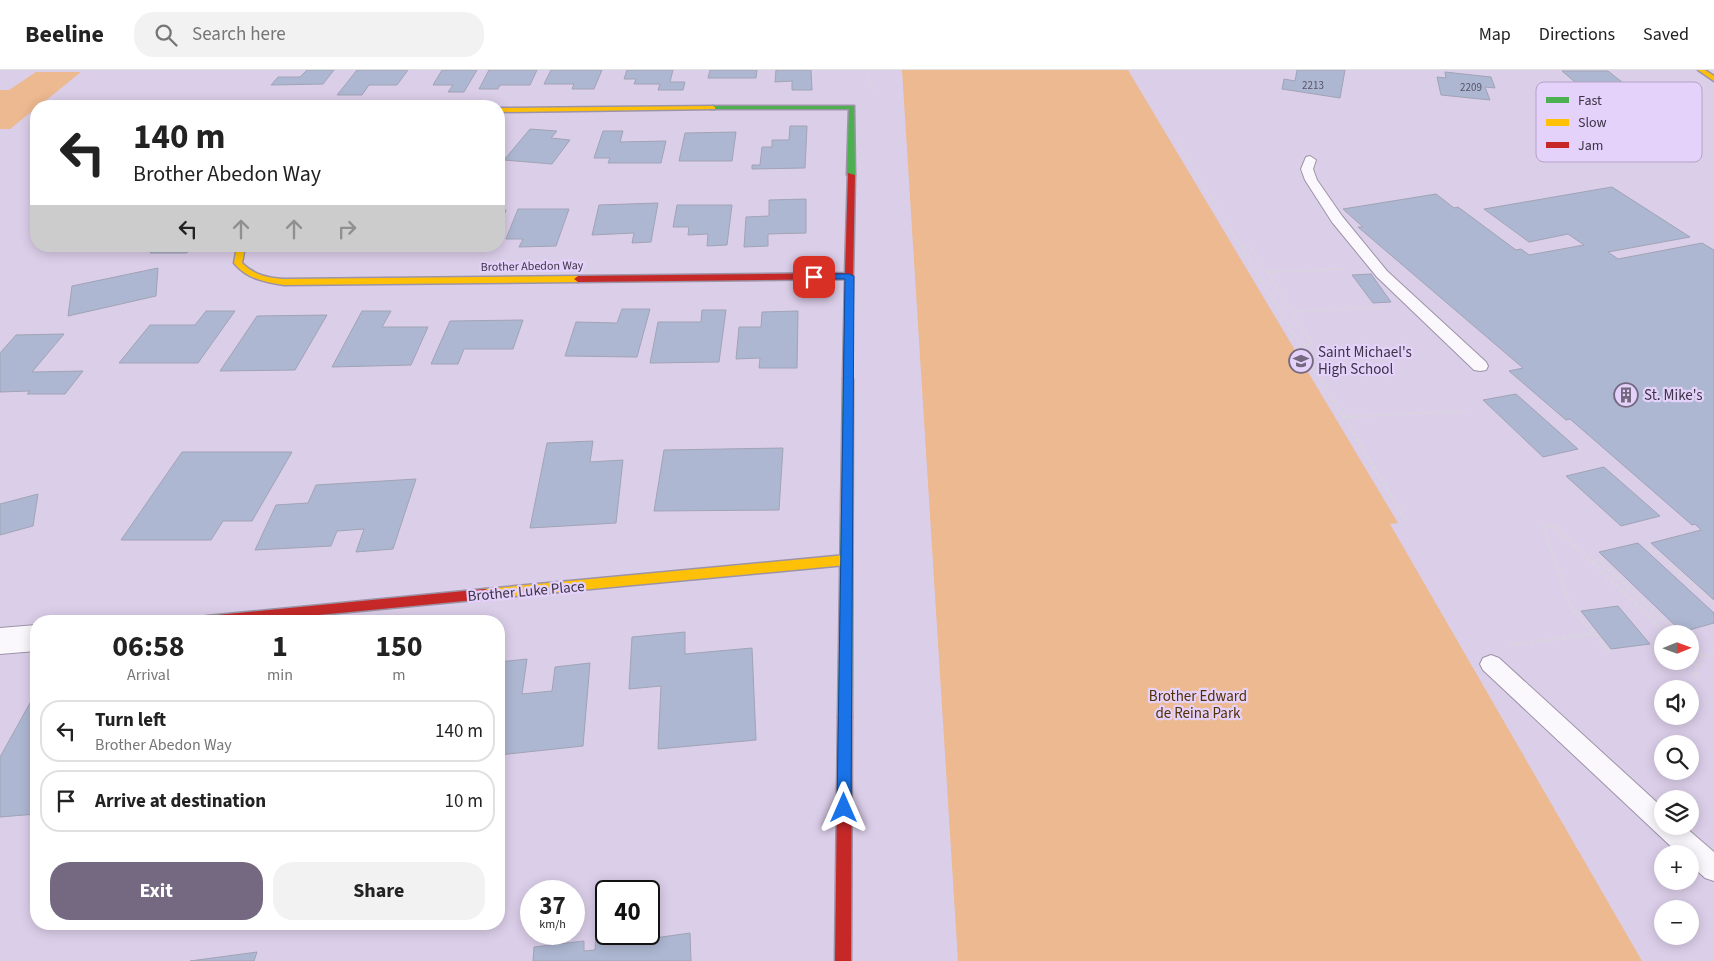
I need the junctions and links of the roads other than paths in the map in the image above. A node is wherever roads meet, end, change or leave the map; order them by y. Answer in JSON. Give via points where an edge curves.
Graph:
{"nodes":[{"id":1,"x":1701,"y":70,"type":"edge"},
{"id":2,"x":1714,"y":79,"type":"edge"},
{"id":3,"x":505,"y":110,"type":"edge"},
{"id":4,"x":1310,"y":160,"type":"dead end"},
{"id":5,"x":240,"y":252,"type":"edge"},
{"id":6,"x":849,"y":276,"type":"junction"},
{"id":7,"x":1480,"y":366,"type":"dead end"},
{"id":8,"x":846,"y":560,"type":"junction"},
{"id":9,"x":270,"y":615,"type":"edge"},
{"id":10,"x":30,"y":638,"type":"edge"},
{"id":11,"x":0,"y":641,"type":"edge"},
{"id":12,"x":1491,"y":664,"type":"dead end"},
{"id":13,"x":1654,"y":816,"type":"edge"},
{"id":14,"x":1676,"y":835,"type":"edge"},
{"id":15,"x":1714,"y":869,"type":"edge"},
{"id":16,"x":843,"y":961,"type":"edge"}],
"edges":[{"from":1,"to":2,"type":"street"},
{"from":3,"to":6,"type":"street","via":[[852,107]]},
{"from":4,"to":7,"type":"lane","via":[[1307,169],[1312,180],[1337,219],[1376,267]]},
{"from":5,"to":6,"type":"street","name":"Brother Abedon Way","via":[[238,263],[245,272],[256,279],[284,282]]},
{"from":6,"to":8,"type":"street"},
{"from":8,"to":9,"type":"street","name":"Brother Luke Place"},
{"from":8,"to":16,"type":"street"},
{"from":10,"to":11,"type":"street"},
{"from":12,"to":13,"type":"lane"},
{"from":14,"to":15,"type":"lane"}]}
